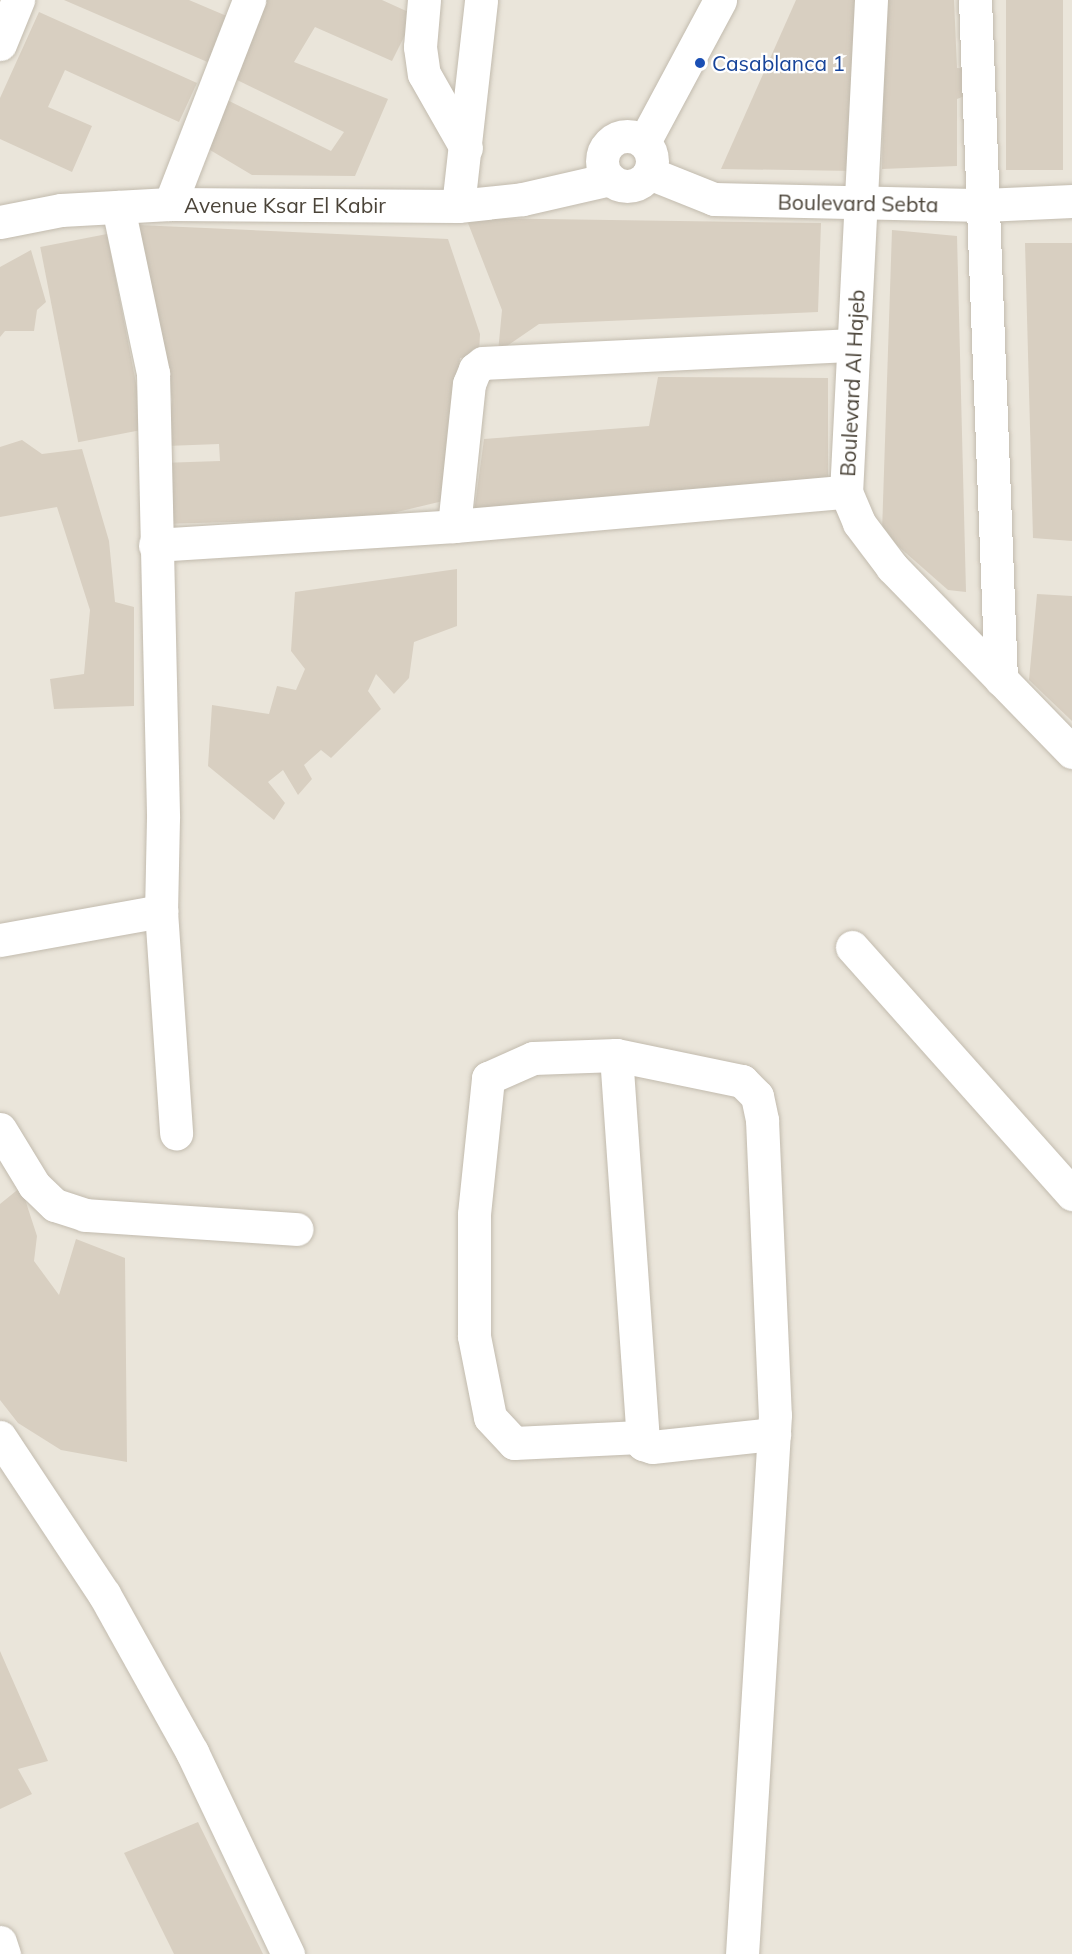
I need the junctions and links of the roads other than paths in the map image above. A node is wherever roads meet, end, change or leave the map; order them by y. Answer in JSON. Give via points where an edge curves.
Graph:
{"nodes":[{"id":1,"x":18,"y":0,"type":"edge"},
{"id":2,"x":249,"y":0,"type":"edge"},
{"id":3,"x":424,"y":0,"type":"edge"},
{"id":4,"x":481,"y":0,"type":"edge"},
{"id":5,"x":720,"y":0,"type":"edge"},
{"id":6,"x":871,"y":0,"type":"edge"},
{"id":7,"x":975,"y":0,"type":"edge"},
{"id":8,"x":0,"y":44,"type":"edge"},
{"id":9,"x":465,"y":148,"type":"junction"},
{"id":10,"x":646,"y":158,"type":"junction"},
{"id":11,"x":606,"y":169,"type":"junction"},
{"id":12,"x":1072,"y":201,"type":"edge"},
{"id":13,"x":863,"y":203,"type":"junction"},
{"id":14,"x":170,"y":204,"type":"junction"},
{"id":15,"x":984,"y":205,"type":"junction"},
{"id":16,"x":459,"y":206,"type":"junction"},
{"id":17,"x":118,"y":207,"type":"junction"},
{"id":18,"x":0,"y":222,"type":"edge"},
{"id":19,"x":853,"y":345,"type":"junction"},
{"id":20,"x":846,"y":492,"type":"junction"},
{"id":21,"x":454,"y":526,"type":"junction"},
{"id":22,"x":155,"y":545,"type":"junction"},
{"id":23,"x":1001,"y":680,"type":"junction"},
{"id":24,"x":1072,"y":752,"type":"edge"},
{"id":25,"x":161,"y":911,"type":"junction"},
{"id":26,"x":0,"y":940,"type":"edge"},
{"id":27,"x":852,"y":947,"type":"dead end"},
{"id":28,"x":616,"y":1055,"type":"junction"},
{"id":29,"x":0,"y":1129,"type":"edge"},
{"id":30,"x":176,"y":1132,"type":"dead end"},
{"id":31,"x":1072,"y":1194,"type":"edge"},
{"id":32,"x":297,"y":1229,"type":"dead end"},
{"id":33,"x":774,"y":1434,"type":"junction"},
{"id":34,"x":0,"y":1437,"type":"edge"},
{"id":35,"x":640,"y":1437,"type":"junction"},
{"id":36,"x":0,"y":1942,"type":"edge"},
{"id":37,"x":4,"y":1954,"type":"edge"},
{"id":38,"x":288,"y":1954,"type":"edge"},
{"id":39,"x":742,"y":1954,"type":"edge"}],
"edges":[{"from":1,"to":8,"type":"street"},
{"from":2,"to":14,"type":"street"},
{"from":3,"to":9,"type":"street","via":[[420,47],[424,74]]},
{"from":4,"to":9,"type":"street"},
{"from":5,"to":10,"type":"street"},
{"from":6,"to":13,"type":"street","name":"Boulevard Al Hajeb"},
{"from":7,"to":15,"type":"street"},
{"from":9,"to":16,"type":"street"},
{"from":10,"to":11,"type":"street","via":[[631,186]]},
{"from":10,"to":11,"type":"street","name":"Boulevard Sebta","via":[[634,136],[613,140]]},
{"from":10,"to":13,"type":"street","name":"Boulevard Sebta","via":[[714,199]]},
{"from":11,"to":16,"type":"street","name":"Avenue Ksar El Kabir","via":[[568,186],[523,199]]},
{"from":12,"to":15,"type":"street","name":"Boulevard Sebta"},
{"from":13,"to":15,"type":"street","name":"Boulevard Sebta"},
{"from":13,"to":19,"type":"street","name":"Boulevard Al Hajeb"},
{"from":14,"to":16,"type":"street","name":"Avenue Ksar El Kabir"},
{"from":14,"to":17,"type":"street","name":"Avenue Ksar El Kabir"},
{"from":15,"to":23,"type":"street"},
{"from":17,"to":18,"type":"street","name":"Avenue Ksar El Kabir","via":[[61,210]]},
{"from":17,"to":22,"type":"street","via":[[153,373]]},
{"from":19,"to":20,"type":"street","name":"Boulevard Al Hajeb"},
{"from":19,"to":21,"type":"street","via":[[483,363],[475,369],[469,384]]},
{"from":20,"to":21,"type":"street"},
{"from":20,"to":23,"type":"street","name":"Boulevard Al Hajeb","via":[[859,523],[892,567]]},
{"from":21,"to":22,"type":"street"},
{"from":22,"to":25,"type":"street","via":[[161,700]]},
{"from":23,"to":24,"type":"street","name":"Boulevard Al Hajeb"},
{"from":25,"to":26,"type":"street"},
{"from":25,"to":30,"type":"street"},
{"from":27,"to":31,"type":"street"},
{"from":28,"to":33,"type":"street","via":[[742,1081],[757,1095],[762,1120]]},
{"from":28,"to":35,"type":"street"},
{"from":28,"to":35,"type":"street","via":[[533,1058],[488,1078],[474,1214],[474,1336],[490,1418],[514,1443]]},
{"from":29,"to":32,"type":"street","via":[[34,1185],[56,1205],[85,1215]]},
{"from":33,"to":35,"type":"street","via":[[652,1447],[643,1444]]},
{"from":33,"to":39,"type":"street"},
{"from":34,"to":38,"type":"street","via":[[104,1594],[192,1752]]},
{"from":36,"to":37,"type":"street"}]}
